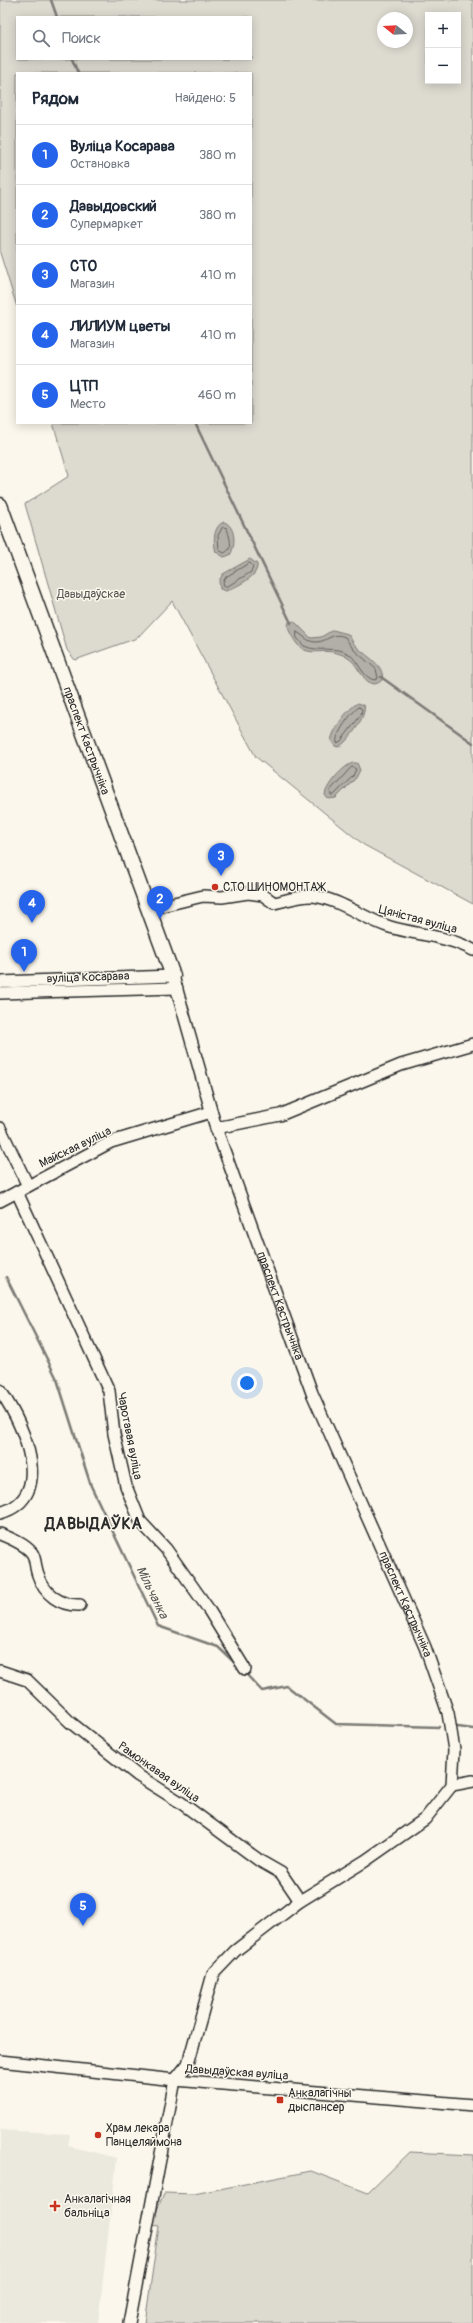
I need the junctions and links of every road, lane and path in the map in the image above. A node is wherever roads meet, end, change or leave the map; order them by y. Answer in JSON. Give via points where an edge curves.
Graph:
{"nodes":[{"id":1,"x":0,"y":505,"type":"edge"},
{"id":2,"x":149,"y":909,"type":"junction"},
{"id":3,"x":473,"y":950,"type":"edge"},
{"id":4,"x":0,"y":982,"type":"edge"},
{"id":5,"x":175,"y":982,"type":"junction"},
{"id":6,"x":0,"y":993,"type":"edge"},
{"id":7,"x":473,"y":1044,"type":"edge"},
{"id":8,"x":211,"y":1112,"type":"junction"},
{"id":9,"x":0,"y":1128,"type":"edge"},
{"id":10,"x":216,"y":1128,"type":"junction"},
{"id":11,"x":28,"y":1186,"type":"junction"},
{"id":12,"x":17,"y":1192,"type":"junction"},
{"id":13,"x":0,"y":1201,"type":"edge"},
{"id":14,"x":0,"y":1390,"type":"edge"},
{"id":15,"x":0,"y":1513,"type":"edge"},
{"id":16,"x":0,"y":1534,"type":"edge"},
{"id":17,"x":80,"y":1605,"type":"dead end"},
{"id":18,"x":245,"y":1669,"type":"dead end"},
{"id":19,"x":0,"y":1671,"type":"edge"},
{"id":20,"x":473,"y":1781,"type":"edge"},
{"id":21,"x":452,"y":1785,"type":"junction"},
{"id":22,"x":300,"y":1900,"type":"junction"},
{"id":23,"x":0,"y":2061,"type":"edge"},
{"id":24,"x":175,"y":2080,"type":"junction"},
{"id":25,"x":473,"y":2105,"type":"edge"},
{"id":26,"x":129,"y":2323,"type":"edge"}],
"edges":[{"from":1,"to":2,"type":"main road","name":"праспект Кастрычніка"},
{"from":2,"to":3,"type":"street","name":"Цяністая вуліца","via":[[203,896],[222,897],[248,893],[263,895],[274,903],[312,896],[335,902],[363,917],[391,927],[461,943]]},
{"from":2,"to":5,"type":"main road","name":"праспект Кастрычніка"},
{"from":4,"to":5,"type":"street","name":"вуліца Косарава"},
{"from":5,"to":6,"type":"street","name":"вуліца Косарава"},
{"from":5,"to":8,"type":"street","name":"праспект Кастрычніка"},
{"from":7,"to":10,"type":"street","via":[[395,1068],[280,1115]]},
{"from":8,"to":10,"type":"street","name":"праспект Кастрычніка"},
{"from":8,"to":11,"type":"street","name":"Майская вуліца","via":[[111,1142]]},
{"from":9,"to":11,"type":"street"},
{"from":10,"to":21,"type":"street","name":"праспект Кастрычніка","via":[[312,1393],[425,1646],[448,1713],[454,1750]]},
{"from":11,"to":12,"type":"street","name":"Майская вуліца"},
{"from":12,"to":13,"type":"street","name":"Майская вуліца"},
{"from":12,"to":18,"type":"street","name":"Чаротавая вуліца","via":[[109,1391],[114,1434],[126,1486],[140,1521],[166,1549],[207,1607]]},
{"from":14,"to":15,"type":"street","via":[[18,1420],[29,1448],[30,1478],[27,1494],[21,1504]]},
{"from":16,"to":17,"type":"street","via":[[28,1549],[33,1555],[44,1587],[58,1601],[68,1606]]},
{"from":19,"to":22,"type":"street","name":"Рамонкавая вуліца","via":[[28,1680],[70,1722],[137,1775],[281,1873]]},
{"from":20,"to":21,"type":"street"},
{"from":21,"to":22,"type":"street","via":[[425,1819],[365,1861]]},
{"from":22,"to":24,"type":"street","via":[[235,1951],[213,1974],[188,2064]]},
{"from":23,"to":24,"type":"street","name":"Давыдаўская вуліца"},
{"from":24,"to":25,"type":"street","name":"Давыдаўская вуліца"},
{"from":24,"to":26,"type":"street"}]}
